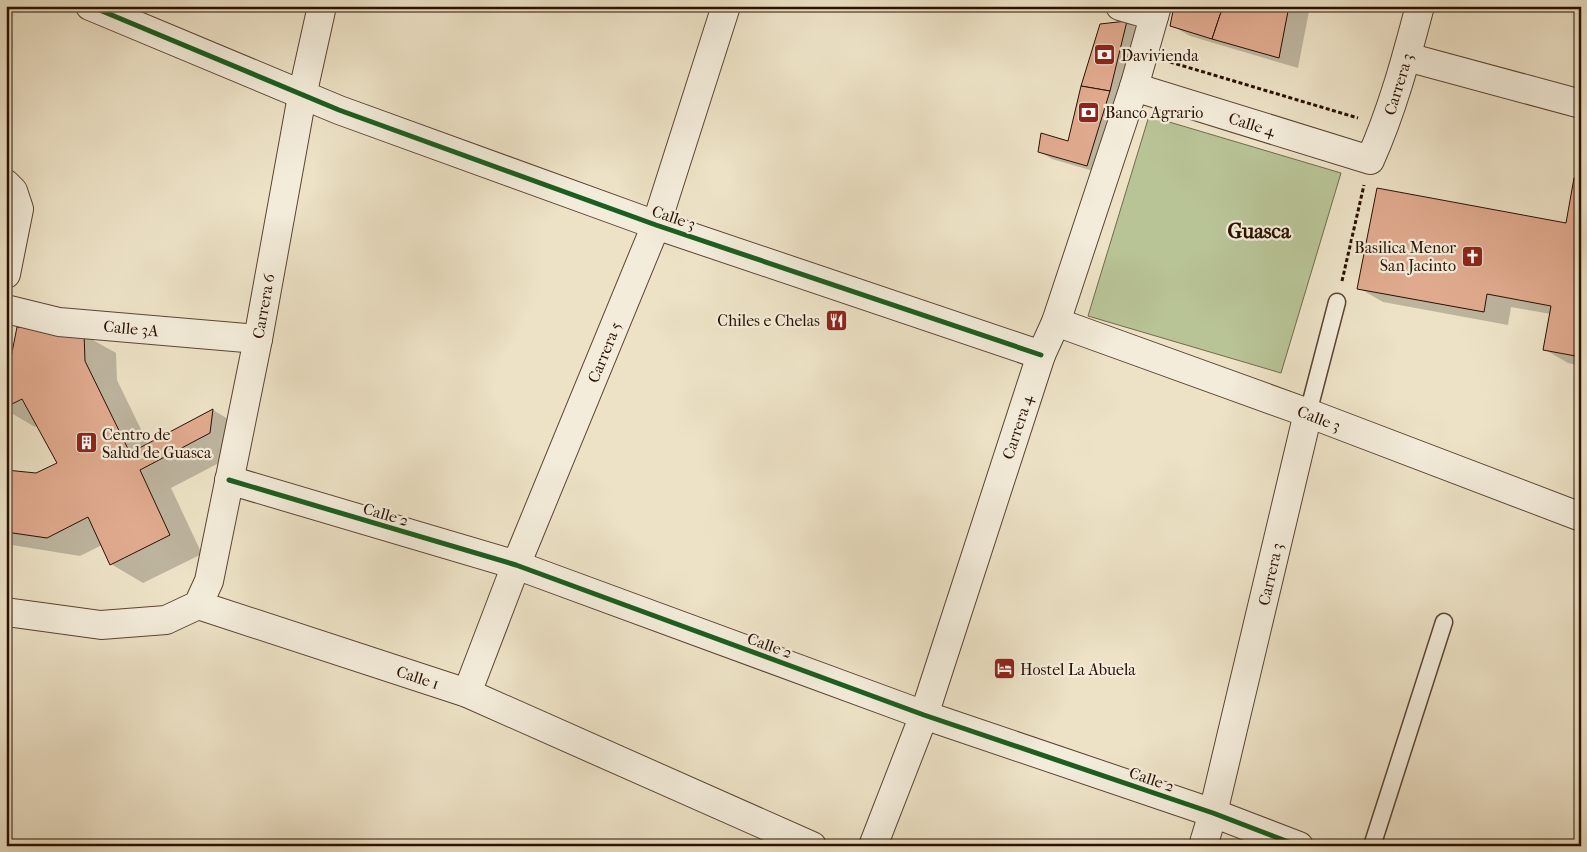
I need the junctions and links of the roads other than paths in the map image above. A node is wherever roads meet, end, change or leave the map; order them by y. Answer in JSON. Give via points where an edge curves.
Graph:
{"nodes":[{"id":1,"x":90,"y":6,"type":"edge"},
{"id":2,"x":322,"y":6,"type":"edge"},
{"id":3,"x":726,"y":6,"type":"edge"},
{"id":4,"x":1120,"y":6,"type":"edge"},
{"id":5,"x":1420,"y":6,"type":"edge"},
{"id":6,"x":1155,"y":11,"type":"edge"},
{"id":7,"x":1407,"y":57,"type":"junction"},
{"id":8,"x":1134,"y":87,"type":"junction"},
{"id":9,"x":302,"y":96,"type":"junction"},
{"id":10,"x":1581,"y":104,"type":"edge"},
{"id":11,"x":1370,"y":160,"type":"joint"},
{"id":12,"x":6,"y":184,"type":"edge"},
{"id":13,"x":656,"y":225,"type":"junction"},
{"id":14,"x":6,"y":274,"type":"edge"},
{"id":15,"x":1337,"y":302,"type":"road end"},
{"id":16,"x":6,"y":309,"type":"edge"},
{"id":17,"x":1056,"y":322,"type":"junction"},
{"id":18,"x":258,"y":339,"type":"junction"},
{"id":19,"x":1041,"y":355,"type":"junction"},
{"id":20,"x":1308,"y":413,"type":"junction"},
{"id":21,"x":229,"y":480,"type":"junction"},
{"id":22,"x":1581,"y":517,"type":"edge"},
{"id":23,"x":516,"y":565,"type":"junction"},
{"id":24,"x":198,"y":604,"type":"junction"},
{"id":25,"x":6,"y":612,"type":"edge"},
{"id":26,"x":1444,"y":622,"type":"dead end"},
{"id":27,"x":467,"y":693,"type":"junction"},
{"id":28,"x":924,"y":715,"type":"junction"},
{"id":29,"x":1213,"y":813,"type":"junction"},
{"id":30,"x":812,"y":846,"type":"edge"},
{"id":31,"x":873,"y":846,"type":"edge"},
{"id":32,"x":1202,"y":846,"type":"edge"},
{"id":33,"x":1298,"y":846,"type":"edge"},
{"id":34,"x":1372,"y":846,"type":"edge"}],
"edges":[{"from":1,"to":9,"type":"street","name":"Calle 3"},
{"from":2,"to":9,"type":"street","name":"Carrera 6"},
{"from":3,"to":13,"type":"street","name":"Carrera 5"},
{"from":4,"to":6,"type":"street"},
{"from":5,"to":7,"type":"street","name":"Carrera 3"},
{"from":6,"to":8,"type":"street","name":"Carrera 4"},
{"from":7,"to":10,"type":"street"},
{"from":7,"to":11,"type":"street","name":"Carrera 3","via":[[1385,126]]},
{"from":8,"to":11,"type":"street","name":"Calle 4"},
{"from":8,"to":17,"type":"street","name":"Carrera 4"},
{"from":9,"to":13,"type":"street","name":"Calle 3"},
{"from":9,"to":18,"type":"street","name":"Carrera 6"},
{"from":12,"to":14,"type":"street","via":[[13,191],[19,209]]},
{"from":13,"to":19,"type":"street","name":"Calle 3"},
{"from":13,"to":23,"type":"street","name":"Carrera 5"},
{"from":15,"to":20,"type":"lane","name":"Carrera 3"},
{"from":16,"to":18,"type":"street","name":"Calle 3A","via":[[59,322]]},
{"from":17,"to":19,"type":"street","name":"Carrera 4"},
{"from":17,"to":20,"type":"street","name":"Calle 3"},
{"from":18,"to":21,"type":"street","name":"Carrera 6"},
{"from":19,"to":28,"type":"street","name":"Carrera 4"},
{"from":20,"to":22,"type":"street","name":"Calle 3"},
{"from":20,"to":29,"type":"street","name":"Carrera 3"},
{"from":21,"to":23,"type":"street","name":"Calle 2"},
{"from":21,"to":24,"type":"street","name":"Carrera 6","via":[[209,581]]},
{"from":23,"to":27,"type":"street","name":"Carrera 5"},
{"from":23,"to":28,"type":"street","name":"Calle 2"},
{"from":24,"to":25,"type":"street","via":[[166,620],[101,625]]},
{"from":24,"to":27,"type":"street","name":"Calle 1"},
{"from":26,"to":34,"type":"lane"},
{"from":27,"to":30,"type":"street","name":"Calle 1"},
{"from":28,"to":29,"type":"street","name":"Calle 2"},
{"from":28,"to":31,"type":"street","name":"Carrera 4"},
{"from":29,"to":32,"type":"street","name":"Carrera 3"},
{"from":29,"to":33,"type":"street","name":"Calle 2"}]}
